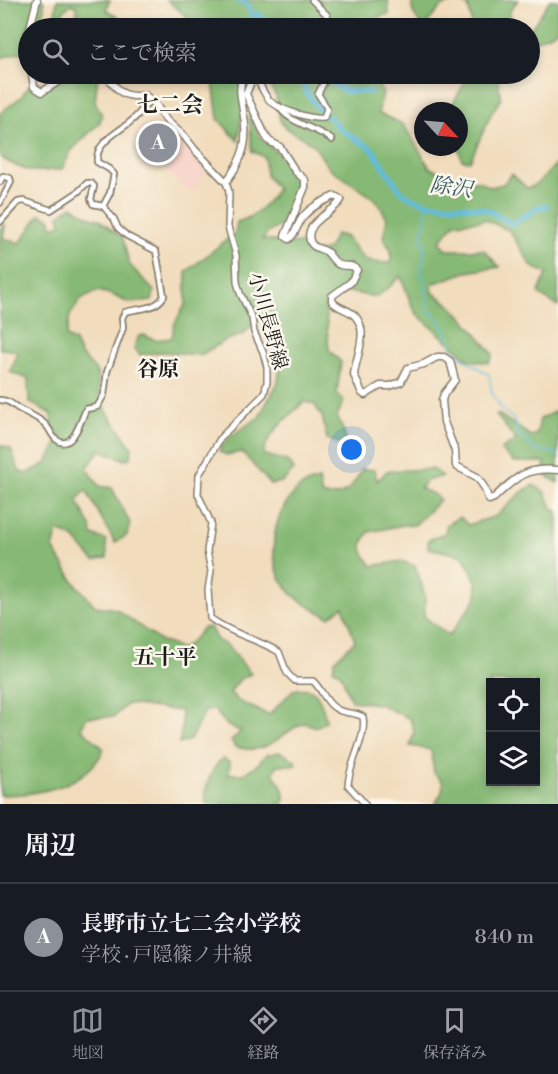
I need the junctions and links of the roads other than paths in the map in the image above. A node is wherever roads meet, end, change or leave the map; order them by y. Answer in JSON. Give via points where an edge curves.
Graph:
{"nodes":[{"id":1,"x":38,"y":0,"type":"edge"},
{"id":2,"x":312,"y":0,"type":"edge"},
{"id":3,"x":33,"y":18,"type":"edge"},
{"id":4,"x":328,"y":18,"type":"edge"},
{"id":5,"x":34,"y":84,"type":"edge"},
{"id":6,"x":54,"y":84,"type":"edge"},
{"id":7,"x":113,"y":84,"type":"edge"},
{"id":8,"x":241,"y":84,"type":"edge"},
{"id":9,"x":248,"y":84,"type":"edge"},
{"id":10,"x":260,"y":84,"type":"edge"},
{"id":11,"x":323,"y":84,"type":"edge"},
{"id":12,"x":150,"y":100,"type":"junction"},
{"id":13,"x":279,"y":106,"type":"junction"},
{"id":14,"x":332,"y":140,"type":"dead end"},
{"id":15,"x":226,"y":182,"type":"junction"},
{"id":16,"x":0,"y":183,"type":"edge"},
{"id":17,"x":0,"y":190,"type":"edge"},
{"id":18,"x":0,"y":203,"type":"edge"},
{"id":19,"x":103,"y":206,"type":"junction"},
{"id":20,"x":0,"y":222,"type":"edge"},
{"id":21,"x":0,"y":400,"type":"edge"},
{"id":22,"x":558,"y":470,"type":"edge"},
{"id":23,"x":364,"y":804,"type":"edge"}],
"edges":[{"from":1,"to":3,"type":"main road"},
{"from":2,"to":4,"type":"main road"},
{"from":5,"to":6,"type":"main road","via":[[42,92]]},
{"from":7,"to":12,"type":"main road","via":[[121,93],[145,95]]},
{"from":8,"to":15,"type":"main road","via":[[239,97],[246,144]]},
{"from":9,"to":22,"type":"main road","via":[[246,94],[265,135],[280,147],[305,180],[285,236],[292,237],[312,208],[336,196],[341,200],[319,218],[310,232],[310,241],[336,263],[353,265],[357,270],[351,282],[332,296],[332,301],[357,319],[361,332],[354,375],[362,393],[401,382],[408,368],[444,357],[450,361],[455,380],[442,400],[456,466],[477,477],[489,500],[520,475],[539,469]]},
{"from":10,"to":13,"type":"main road","via":[[268,99]]},
{"from":11,"to":13,"type":"main road","via":[[318,94],[327,108],[324,118]]},
{"from":12,"to":15,"type":"main road"},
{"from":12,"to":19,"type":"street","via":[[132,121],[107,139],[98,154],[97,162],[114,174]]},
{"from":13,"to":14,"type":"street","via":[[281,111]]},
{"from":15,"to":23,"type":"main road","name":"小川長野線","via":[[237,282],[263,352],[267,382],[264,394],[221,437],[199,475],[198,495],[211,523],[207,551],[211,571],[210,618],[279,652],[291,678],[313,681],[338,711],[363,717],[348,784]]},
{"from":16,"to":17,"type":"street"},
{"from":16,"to":18,"type":"street","via":[[3,176],[11,182]]},
{"from":19,"to":20,"type":"street","via":[[91,202],[94,186],[87,183],[51,210],[18,201]]},
{"from":19,"to":21,"type":"street","via":[[127,236],[156,251],[164,296],[150,307],[125,312],[103,399],[98,407],[86,410],[78,430],[68,441],[57,440],[46,425],[9,400]]}]}
